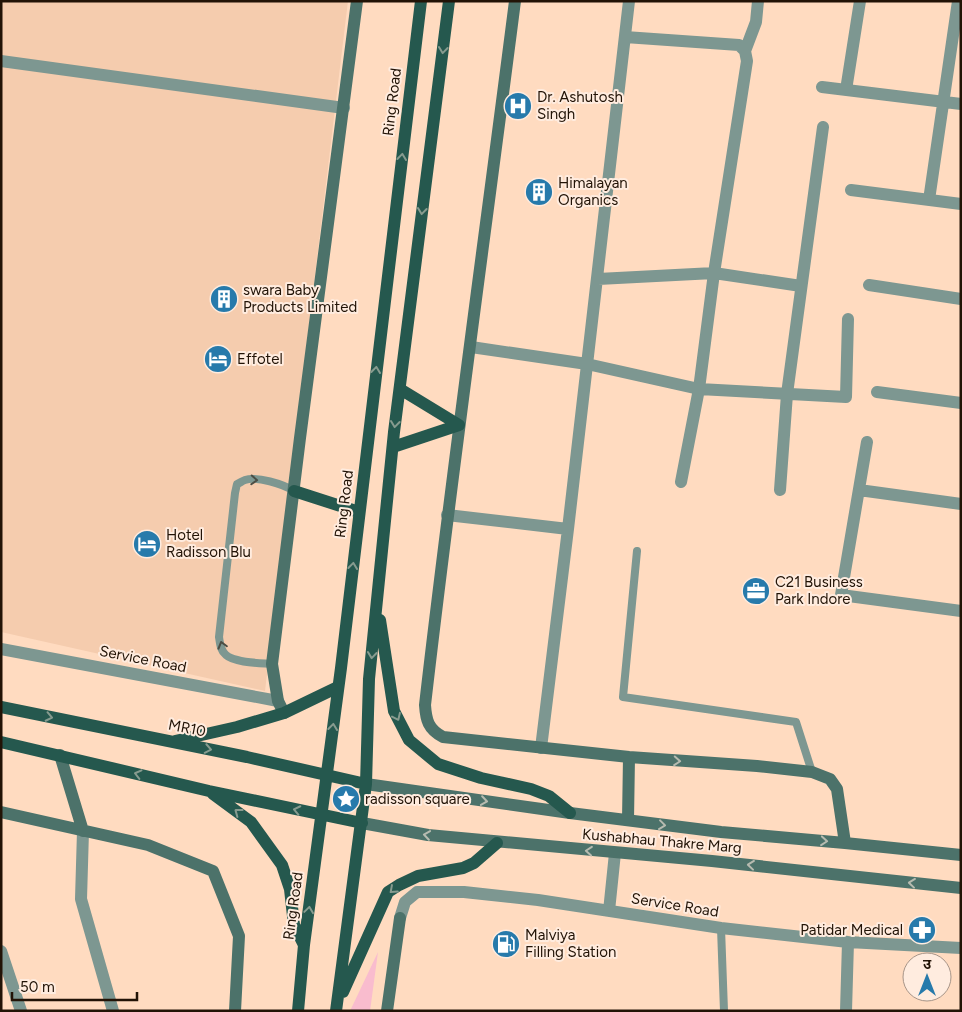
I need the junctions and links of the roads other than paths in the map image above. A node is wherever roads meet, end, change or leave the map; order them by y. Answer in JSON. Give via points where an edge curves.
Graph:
{"nodes":[{"id":1,"x":357,"y":1,"type":"edge"},
{"id":2,"x":421,"y":1,"type":"edge"},
{"id":3,"x":449,"y":1,"type":"edge"},
{"id":4,"x":515,"y":1,"type":"edge"},
{"id":5,"x":629,"y":1,"type":"edge"},
{"id":6,"x":758,"y":1,"type":"edge"},
{"id":7,"x":860,"y":1,"type":"edge"},
{"id":8,"x":958,"y":1,"type":"edge"},
{"id":9,"x":624,"y":37,"type":"junction"},
{"id":10,"x":745,"y":51,"type":"junction"},
{"id":11,"x":1,"y":61,"type":"edge"},
{"id":12,"x":822,"y":87,"type":"dead end"},
{"id":13,"x":846,"y":90,"type":"junction"},
{"id":14,"x":943,"y":102,"type":"junction"},
{"id":15,"x":961,"y":104,"type":"edge"},
{"id":16,"x":344,"y":108,"type":"junction"},
{"id":17,"x":823,"y":127,"type":"dead end"},
{"id":18,"x":851,"y":190,"type":"dead end"},
{"id":19,"x":929,"y":200,"type":"junction"},
{"id":20,"x":961,"y":204,"type":"edge"},
{"id":21,"x":714,"y":273,"type":"junction"},
{"id":22,"x":598,"y":279,"type":"junction"},
{"id":23,"x":868,"y":285,"type":"dead end"},
{"id":24,"x":801,"y":286,"type":"junction"},
{"id":25,"x":961,"y":299,"type":"edge"},
{"id":26,"x":848,"y":319,"type":"dead end"},
{"id":27,"x":471,"y":347,"type":"junction"},
{"id":28,"x":587,"y":364,"type":"junction"},
{"id":29,"x":400,"y":389,"type":"junction"},
{"id":30,"x":699,"y":389,"type":"junction"},
{"id":31,"x":877,"y":392,"type":"dead end"},
{"id":32,"x":788,"y":394,"type":"junction"},
{"id":33,"x":961,"y":403,"type":"edge"},
{"id":34,"x":459,"y":425,"type":"junction"},
{"id":35,"x":867,"y":442,"type":"dead end"},
{"id":36,"x":393,"y":447,"type":"junction"},
{"id":37,"x":681,"y":482,"type":"dead end"},
{"id":38,"x":780,"y":490,"type":"dead end"},
{"id":39,"x":859,"y":490,"type":"junction"},
{"id":40,"x":294,"y":491,"type":"junction"},
{"id":41,"x":961,"y":504,"type":"edge"},
{"id":42,"x":359,"y":512,"type":"junction"},
{"id":43,"x":446,"y":515,"type":"junction"},
{"id":44,"x":568,"y":529,"type":"junction"},
{"id":45,"x":637,"y":551,"type":"dead end"},
{"id":46,"x":377,"y":600,"type":"junction"},
{"id":47,"x":961,"y":611,"type":"edge"},
{"id":48,"x":1,"y":649,"type":"edge"},
{"id":49,"x":272,"y":664,"type":"junction"},
{"id":50,"x":338,"y":687,"type":"junction"},
{"id":51,"x":1,"y":707,"type":"edge"},
{"id":52,"x":281,"y":707,"type":"junction"},
{"id":53,"x":1,"y":742,"type":"edge"},
{"id":54,"x":170,"y":742,"type":"junction"},
{"id":55,"x":541,"y":748,"type":"junction"},
{"id":56,"x":60,"y":755,"type":"junction"},
{"id":57,"x":629,"y":758,"type":"junction"},
{"id":58,"x":812,"y":772,"type":"junction"},
{"id":59,"x":327,"y":776,"type":"junction"},
{"id":60,"x":366,"y":784,"type":"junction"},
{"id":61,"x":210,"y":791,"type":"junction"},
{"id":62,"x":1,"y":812,"type":"edge"},
{"id":63,"x":570,"y":813,"type":"junction"},
{"id":64,"x":322,"y":815,"type":"junction"},
{"id":65,"x":628,"y":820,"type":"junction"},
{"id":66,"x":362,"y":823,"type":"junction"},
{"id":67,"x":83,"y":831,"type":"junction"},
{"id":68,"x":497,"y":843,"type":"junction"},
{"id":69,"x":845,"y":843,"type":"junction"},
{"id":70,"x":614,"y":853,"type":"junction"},
{"id":71,"x":961,"y":855,"type":"edge"},
{"id":72,"x":961,"y":888,"type":"edge"},
{"id":73,"x":609,"y":911,"type":"junction"},
{"id":74,"x":721,"y":928,"type":"junction"},
{"id":75,"x":848,"y":942,"type":"junction"},
{"id":76,"x":304,"y":945,"type":"junction"},
{"id":77,"x":961,"y":948,"type":"edge"},
{"id":78,"x":1,"y":951,"type":"edge"},
{"id":79,"x":336,"y":1009,"type":"edge"},
{"id":80,"x":21,"y":1011,"type":"edge"},
{"id":81,"x":113,"y":1011,"type":"edge"},
{"id":82,"x":235,"y":1011,"type":"edge"},
{"id":83,"x":298,"y":1011,"type":"edge"},
{"id":84,"x":387,"y":1011,"type":"edge"},
{"id":85,"x":724,"y":1011,"type":"edge"},
{"id":86,"x":846,"y":1011,"type":"edge"}],
"edges":[{"from":1,"to":16,"type":"street"},
{"from":42,"to":2,"type":"main road","name":"Ring Road","one_way":true},
{"from":3,"to":29,"type":"main road","one_way":true},
{"from":4,"to":27,"type":"street"},
{"from":5,"to":9,"type":"street"},
{"from":6,"to":10,"type":"street","via":[[756,22]]},
{"from":7,"to":13,"type":"street"},
{"from":8,"to":14,"type":"street"},
{"from":9,"to":10,"type":"street","via":[[739,45]]},
{"from":9,"to":22,"type":"street"},
{"from":10,"to":21,"type":"street","via":[[747,61]]},
{"from":11,"to":16,"type":"street"},
{"from":12,"to":13,"type":"street"},
{"from":13,"to":14,"type":"street"},
{"from":14,"to":15,"type":"street"},
{"from":14,"to":19,"type":"street"},
{"from":16,"to":40,"type":"street"},
{"from":17,"to":24,"type":"street"},
{"from":18,"to":19,"type":"street"},
{"from":19,"to":20,"type":"street"},
{"from":21,"to":22,"type":"street"},
{"from":21,"to":24,"type":"street"},
{"from":21,"to":30,"type":"street"},
{"from":22,"to":28,"type":"street"},
{"from":23,"to":25,"type":"street"},
{"from":24,"to":32,"type":"street"},
{"from":26,"to":32,"type":"street","via":[[846,397]]},
{"from":27,"to":28,"type":"street"},
{"from":27,"to":34,"type":"street"},
{"from":28,"to":30,"type":"street"},
{"from":28,"to":44,"type":"street"},
{"from":29,"to":34,"type":"main road"},
{"from":29,"to":36,"type":"main road","one_way":true},
{"from":30,"to":32,"type":"street"},
{"from":30,"to":37,"type":"street"},
{"from":31,"to":33,"type":"street"},
{"from":32,"to":38,"type":"street"},
{"from":34,"to":36,"type":"main road"},
{"from":34,"to":43,"type":"street"},
{"from":35,"to":39,"type":"street"},
{"from":36,"to":46,"type":"main road"},
{"from":39,"to":41,"type":"street"},
{"from":39,"to":47,"type":"street","via":[[841,595]]},
{"from":40,"to":42,"type":"main road"},
{"from":40,"to":49,"type":"street"},
{"from":49,"to":40,"type":"lane","one_way":true,"via":[[234,659],[225,655],[220,647],[235,493],[238,484],[245,480],[280,484]]},
{"from":50,"to":42,"type":"main road","name":"Ring Road","one_way":true},
{"from":43,"to":44,"type":"street"},
{"from":43,"to":55,"type":"street","via":[[425,705],[429,726],[443,737]]},
{"from":44,"to":55,"type":"street"},
{"from":45,"to":58,"type":"lane","via":[[623,697],[796,722]]},
{"from":46,"to":60,"type":"main road","one_way":true,"via":[[369,680]]},
{"from":46,"to":63,"type":"main road","one_way":true,"via":[[394,711],[409,740],[438,764],[531,789],[549,796]]},
{"from":48,"to":52,"type":"street","name":"Service Road"},
{"from":49,"to":52,"type":"street"},
{"from":50,"to":52,"type":"main road"},
{"from":59,"to":50,"type":"main road","name":"Ring Road","one_way":true},
{"from":51,"to":54,"type":"main road","name":"MR10","one_way":true},
{"from":52,"to":54,"type":"main road","via":[[237,726]]},
{"from":53,"to":56,"type":"main road"},
{"from":54,"to":59,"type":"main road","name":"MR10","one_way":true},
{"from":55,"to":57,"type":"street"},
{"from":61,"to":56,"type":"main road","one_way":true},
{"from":56,"to":67,"type":"street"},
{"from":57,"to":58,"type":"street","one_way":true},
{"from":57,"to":65,"type":"street"},
{"from":58,"to":69,"type":"street","via":[[830,778],[837,789]]},
{"from":59,"to":60,"type":"main road","name":"MR10"},
{"from":59,"to":64,"type":"main road","name":"Ring Road"},
{"from":60,"to":63,"type":"street","name":"Kushabhau Thakre Marg","one_way":true},
{"from":60,"to":66,"type":"main road"},
{"from":64,"to":61,"type":"main road","one_way":true},
{"from":76,"to":61,"type":"main road","one_way":true,"via":[[294,925],[290,889],[282,865],[251,822]]},
{"from":62,"to":67,"type":"street"},
{"from":63,"to":65,"type":"street","name":"Kushabhau Thakre Marg"},
{"from":64,"to":66,"type":"main road"},
{"from":76,"to":64,"type":"main road","name":"Ring Road","one_way":true},
{"from":65,"to":69,"type":"street","name":"Kushabhau Thakre Marg","one_way":true},
{"from":68,"to":66,"type":"street","name":"Kushabhau Thakre Marg","one_way":true,"via":[[428,836]]},
{"from":66,"to":79,"type":"main road"},
{"from":67,"to":81,"type":"street","via":[[81,899]]},
{"from":67,"to":82,"type":"street","via":[[148,845],[213,871],[240,936]]},
{"from":70,"to":68,"type":"street","name":"Kushabhau Thakre Marg","one_way":true},
{"from":68,"to":79,"type":"main road","one_way":true,"via":[[463,868],[418,876],[388,892]]},
{"from":69,"to":71,"type":"street","name":"Kushabhau Thakre Marg"},
{"from":72,"to":70,"type":"street","name":"Kushabhau Thakre Marg","one_way":true},
{"from":70,"to":73,"type":"street"},
{"from":73,"to":74,"type":"street","name":"Service Road"},
{"from":73,"to":84,"type":"street","name":"Service Road","via":[[464,892],[417,892],[405,902],[400,918]]},
{"from":74,"to":75,"type":"street","name":"Service Road"},
{"from":74,"to":85,"type":"lane"},
{"from":75,"to":77,"type":"street","name":"Service Road"},
{"from":75,"to":86,"type":"street"},
{"from":76,"to":83,"type":"main road","name":"Ring Road"},
{"from":78,"to":80,"type":"street"}]}
